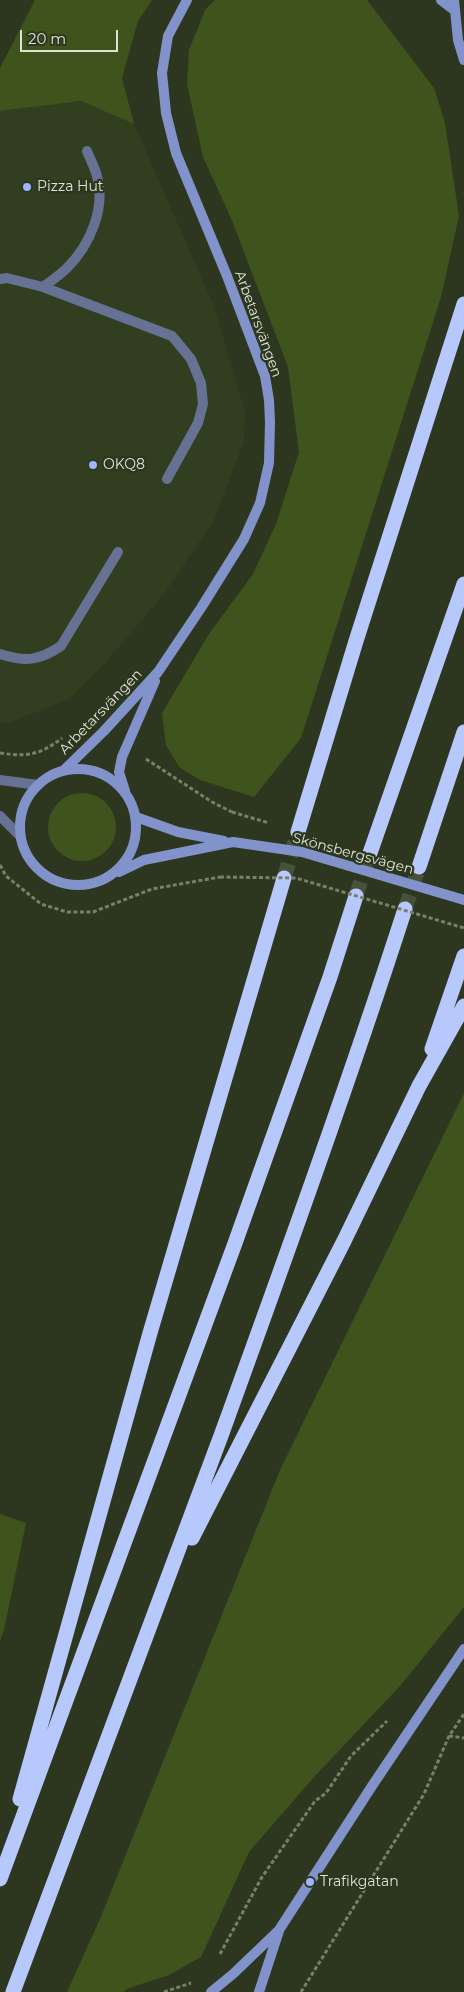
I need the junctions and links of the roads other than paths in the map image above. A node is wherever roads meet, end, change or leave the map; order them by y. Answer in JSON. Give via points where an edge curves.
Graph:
{"nodes":[{"id":1,"x":187,"y":0,"type":"edge"},
{"id":2,"x":440,"y":0,"type":"edge"},
{"id":3,"x":454,"y":5,"type":"edge"},
{"id":4,"x":464,"y":60,"type":"edge"},
{"id":5,"x":86,"y":151,"type":"dead end"},
{"id":6,"x":0,"y":279,"type":"edge"},
{"id":7,"x":43,"y":287,"type":"junction"},
{"id":8,"x":464,"y":304,"type":"edge"},
{"id":9,"x":167,"y":479,"type":"dead end"},
{"id":10,"x":118,"y":552,"type":"dead end"},
{"id":11,"x":464,"y":584,"type":"edge"},
{"id":12,"x":0,"y":654,"type":"edge"},
{"id":13,"x":158,"y":672,"type":"junction"},
{"id":14,"x":464,"y":732,"type":"edge"},
{"id":15,"x":64,"y":770,"type":"junction"},
{"id":16,"x":0,"y":780,"type":"edge"},
{"id":17,"x":38,"y":784,"type":"junction"},
{"id":18,"x":125,"y":792,"type":"junction"},
{"id":19,"x":0,"y":816,"type":"edge"},
{"id":20,"x":136,"y":816,"type":"junction"},
{"id":21,"x":298,"y":832,"type":"tunnel mouth"},
{"id":22,"x":20,"y":836,"type":"junction"},
{"id":23,"x":233,"y":842,"type":"junction"},
{"id":24,"x":370,"y":853,"type":"tunnel mouth"},
{"id":25,"x":419,"y":867,"type":"tunnel mouth"},
{"id":26,"x":112,"y":876,"type":"junction"},
{"id":27,"x":284,"y":878,"type":"tunnel mouth"},
{"id":28,"x":356,"y":896,"type":"tunnel mouth"},
{"id":29,"x":464,"y":900,"type":"edge"},
{"id":30,"x":405,"y":909,"type":"tunnel mouth"},
{"id":31,"x":464,"y":956,"type":"edge"},
{"id":32,"x":464,"y":1006,"type":"edge"},
{"id":33,"x":419,"y":1086,"type":"junction"},
{"id":34,"x":162,"y":1597,"type":"junction"},
{"id":35,"x":464,"y":1649,"type":"edge"},
{"id":36,"x":0,"y":1873,"type":"edge"},
{"id":37,"x":0,"y":1879,"type":"edge"},
{"id":38,"x":279,"y":1930,"type":"junction"},
{"id":39,"x":13,"y":1992,"type":"edge"},
{"id":40,"x":211,"y":1992,"type":"edge"},
{"id":41,"x":258,"y":1992,"type":"edge"}],
"edges":[{"from":1,"to":13,"type":"main road","name":"Arbetarsvängen","via":[[168,36],[162,73],[166,113],[176,153],[265,376],[270,422],[269,463],[260,503],[244,539]]},
{"from":2,"to":3,"type":"main road"},
{"from":3,"to":4,"type":"main road"},
{"from":5,"to":7,"type":"street","via":[[97,176],[100,195],[98,215],[86,244],[67,268]]},
{"from":6,"to":7,"type":"street"},
{"from":7,"to":9,"type":"street","via":[[172,336],[191,359],[201,383],[203,404],[198,423]]},
{"from":8,"to":21,"type":"highway"},
{"from":10,"to":12,"type":"street","via":[[61,646],[46,656],[27,660]]},
{"from":11,"to":24,"type":"highway"},
{"from":13,"to":15,"type":"main road","name":"Arbetarsvängen"},
{"from":13,"to":18,"type":"main road","name":"Arbetarsvängen","via":[[122,757],[119,772]]},
{"from":14,"to":25,"type":"highway"},
{"from":15,"to":17,"type":"main road"},
{"from":15,"to":18,"type":"main road","via":[[98,772]]},
{"from":16,"to":17,"type":"street"},
{"from":17,"to":22,"type":"main road","via":[[26,800],[20,818]]},
{"from":18,"to":20,"type":"main road"},
{"from":19,"to":22,"type":"street"},
{"from":20,"to":23,"type":"main road","name":"Skönsbergsvägen","via":[[178,832]]},
{"from":20,"to":26,"type":"main road","via":[[133,850]]},
{"from":22,"to":26,"type":"main road","via":[[30,861],[49,878],[74,886],[100,882]]},
{"from":23,"to":26,"type":"main road","name":"Skönsbergsvägen","via":[[144,860]]},
{"from":23,"to":29,"type":"main road","name":"Skönsbergsvägen","bridge":true,"via":[[302,852]]},
{"from":27,"to":36,"type":"highway","via":[[153,1324]]},
{"from":28,"to":37,"type":"highway","via":[[240,1227]]},
{"from":30,"to":34,"type":"highway","via":[[282,1268]]},
{"from":31,"to":33,"type":"highway"},
{"from":32,"to":33,"type":"highway"},
{"from":33,"to":34,"type":"highway","via":[[344,1241]]},
{"from":34,"to":39,"type":"highway"},
{"from":35,"to":38,"type":"main road"},
{"from":38,"to":40,"type":"main road"},
{"from":38,"to":41,"type":"main road"}]}
